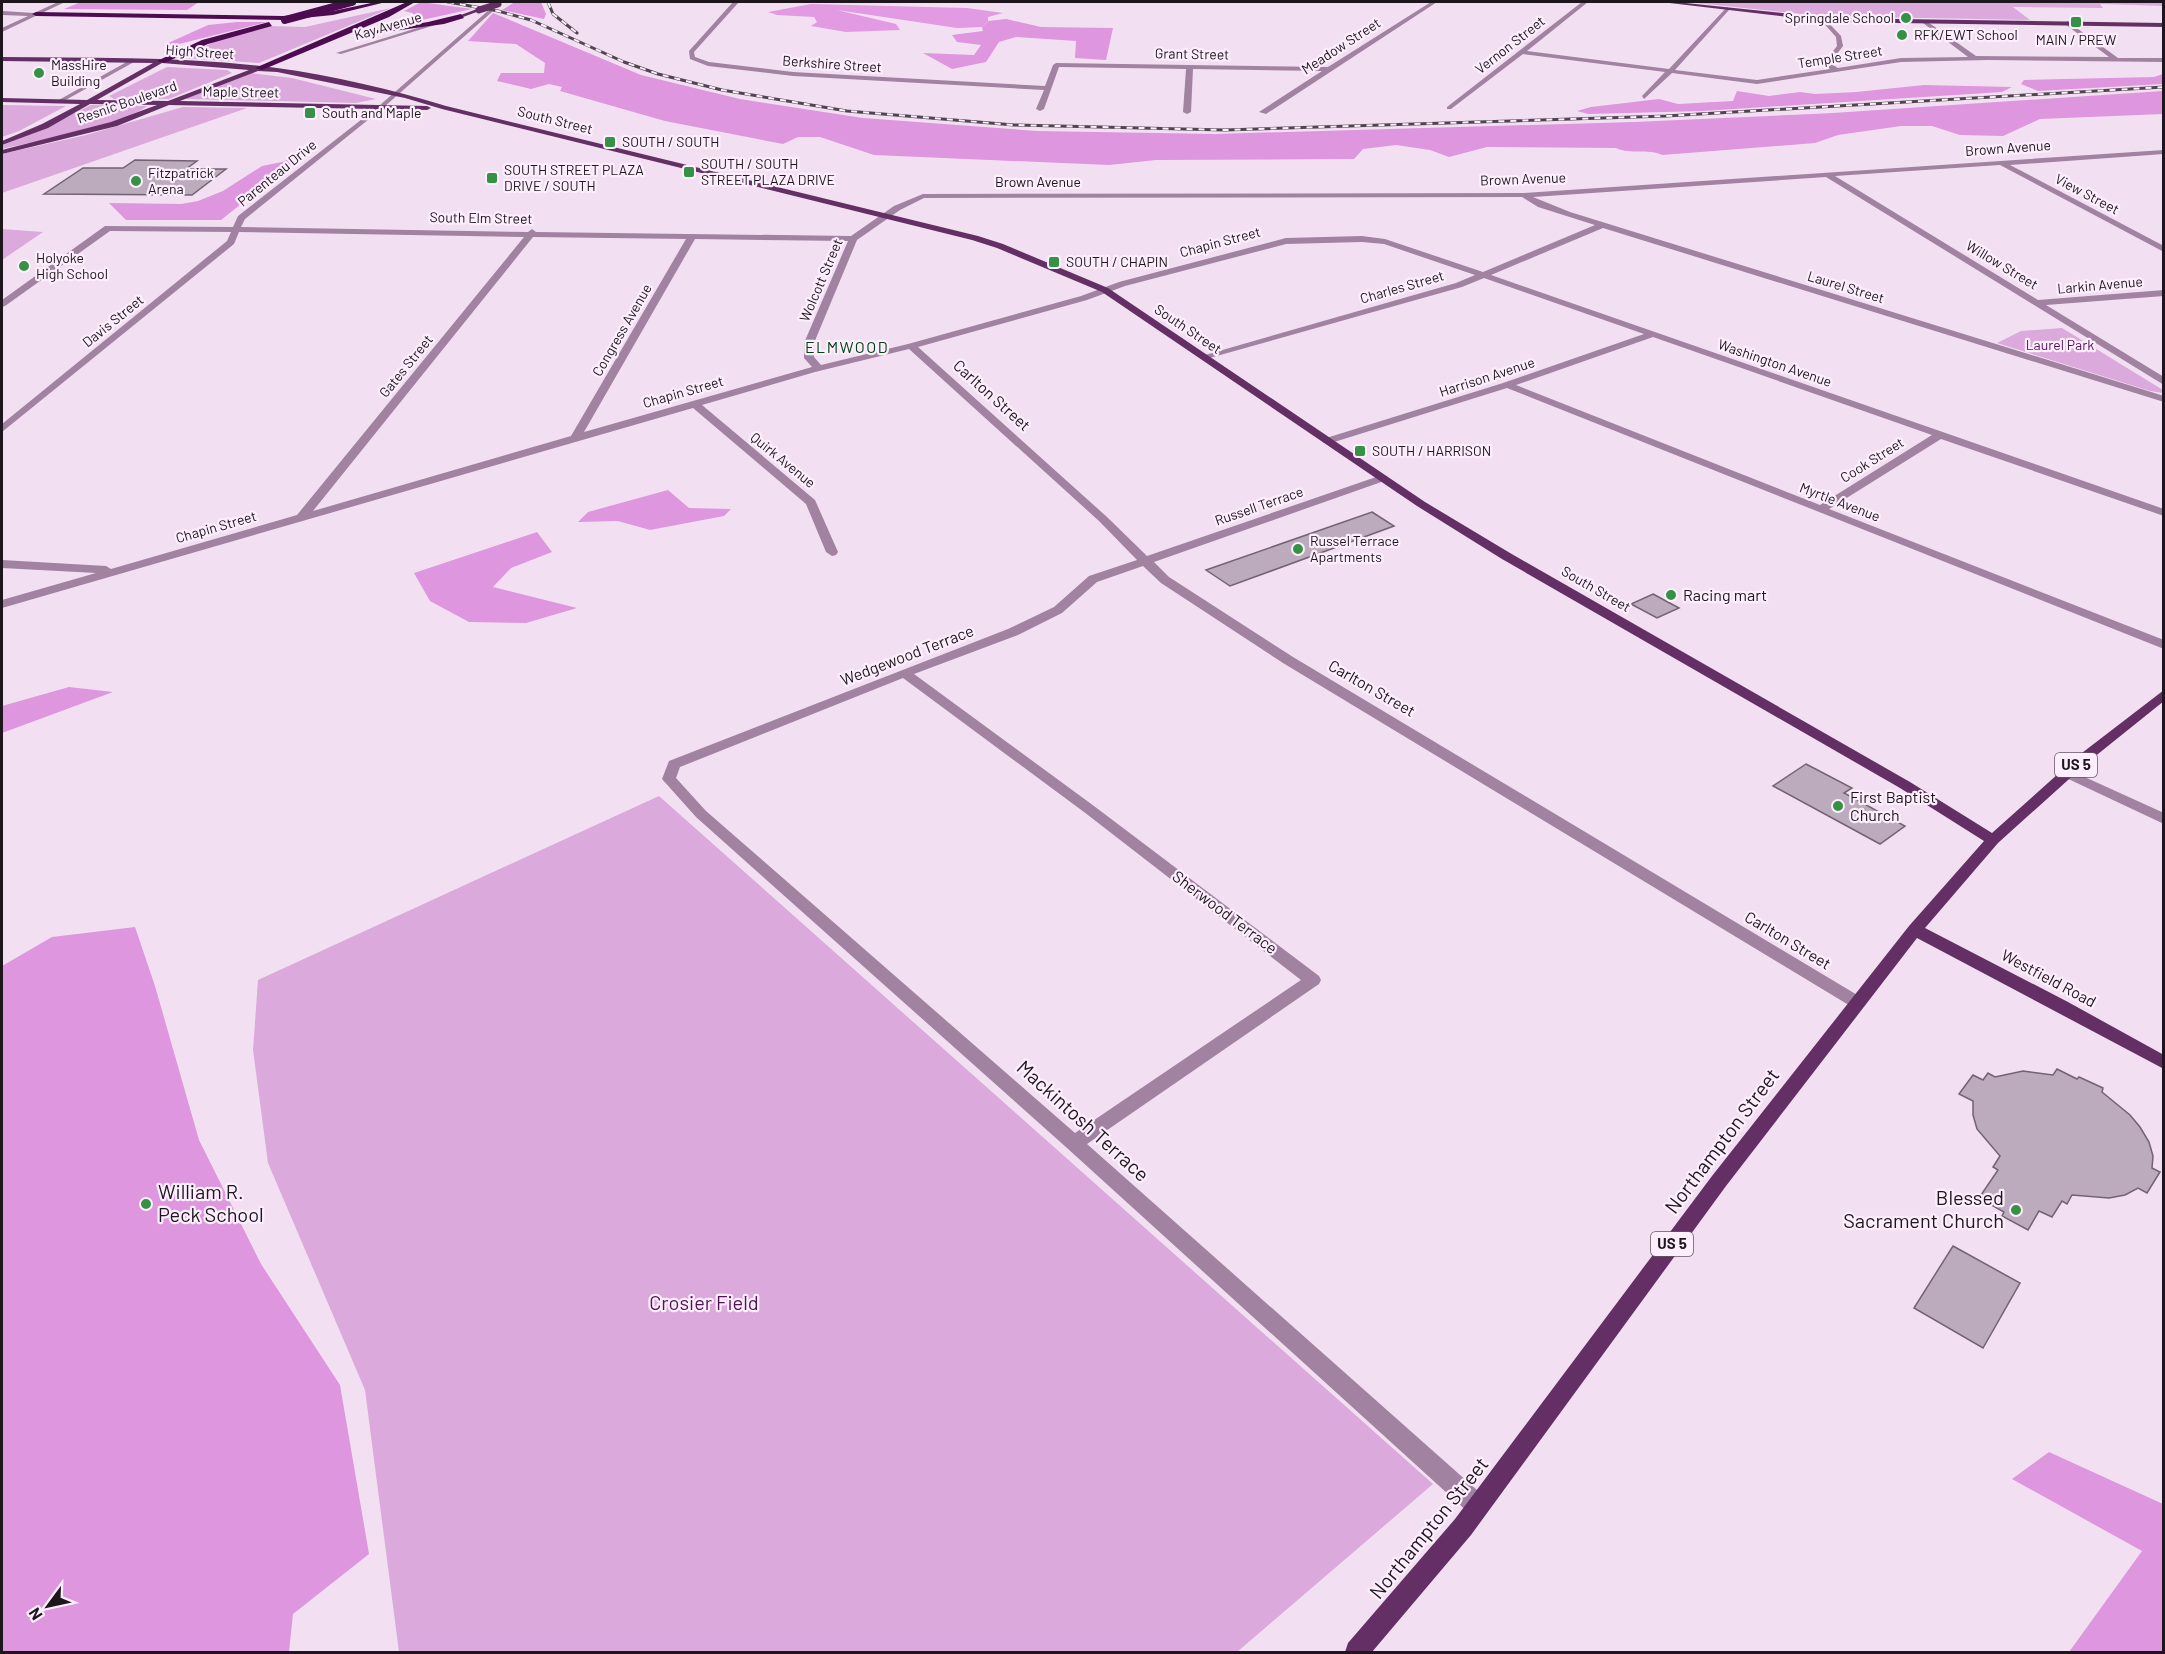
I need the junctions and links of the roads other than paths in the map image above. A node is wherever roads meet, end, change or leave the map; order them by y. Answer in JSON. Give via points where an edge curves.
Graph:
{"nodes":[{"id":1,"x":62,"y":2,"type":"edge"},
{"id":2,"x":352,"y":2,"type":"edge"},
{"id":3,"x":382,"y":2,"type":"edge"},
{"id":4,"x":411,"y":2,"type":"edge"},
{"id":5,"x":736,"y":2,"type":"edge"},
{"id":6,"x":1434,"y":2,"type":"edge"},
{"id":7,"x":1586,"y":2,"type":"edge"},
{"id":8,"x":1665,"y":2,"type":"edge"},
{"id":9,"x":500,"y":3,"type":"edge"},
{"id":10,"x":282,"y":9,"type":"dead end"},
{"id":11,"x":1727,"y":9,"type":"junction"},
{"id":12,"x":489,"y":11,"type":"dead end"},
{"id":13,"x":2,"y":13,"type":"edge"},
{"id":14,"x":36,"y":14,"type":"junction"},
{"id":15,"x":460,"y":16,"type":"junction"},
{"id":16,"x":1823,"y":19,"type":"junction"},
{"id":17,"x":444,"y":22,"type":"junction"},
{"id":18,"x":476,"y":22,"type":"junction"},
{"id":19,"x":1926,"y":22,"type":"junction"},
{"id":20,"x":2067,"y":23,"type":"junction"},
{"id":21,"x":423,"y":24,"type":"junction"},
{"id":22,"x":2163,"y":25,"type":"edge"},
{"id":23,"x":2,"y":30,"type":"edge"},
{"id":24,"x":382,"y":30,"type":"junction"},
{"id":25,"x":403,"y":34,"type":"junction"},
{"id":26,"x":323,"y":41,"type":"junction"},
{"id":27,"x":1523,"y":52,"type":"junction"},
{"id":28,"x":339,"y":53,"type":"dead end"},
{"id":29,"x":1974,"y":58,"type":"junction"},
{"id":30,"x":2,"y":59,"type":"edge"},
{"id":31,"x":2117,"y":60,"type":"junction"},
{"id":32,"x":2163,"y":60,"type":"edge"},
{"id":33,"x":132,"y":61,"type":"junction"},
{"id":34,"x":161,"y":61,"type":"junction"},
{"id":35,"x":1190,"y":66,"type":"junction"},
{"id":36,"x":259,"y":68,"type":"junction"},
{"id":37,"x":1328,"y":69,"type":"junction"},
{"id":38,"x":1838,"y":70,"type":"junction"},
{"id":39,"x":1671,"y":72,"type":"junction"},
{"id":40,"x":1046,"y":88,"type":"junction"},
{"id":41,"x":395,"y":95,"type":"junction"},
{"id":42,"x":1644,"y":97,"type":"dead end"},
{"id":43,"x":2,"y":100,"type":"edge"},
{"id":44,"x":60,"y":101,"type":"junction"},
{"id":45,"x":88,"y":102,"type":"junction"},
{"id":46,"x":168,"y":103,"type":"junction"},
{"id":47,"x":382,"y":106,"type":"junction"},
{"id":48,"x":444,"y":108,"type":"junction"},
{"id":49,"x":1449,"y":108,"type":"dead end"},
{"id":50,"x":1040,"y":109,"type":"dead end"},
{"id":51,"x":1187,"y":112,"type":"dead end"},
{"id":52,"x":1263,"y":112,"type":"dead end"},
{"id":53,"x":2,"y":143,"type":"edge"},
{"id":54,"x":2,"y":152,"type":"edge"},
{"id":55,"x":2163,"y":152,"type":"edge"},
{"id":56,"x":1999,"y":162,"type":"junction"},
{"id":57,"x":1826,"y":174,"type":"junction"},
{"id":58,"x":1524,"y":195,"type":"junction"},
{"id":59,"x":889,"y":215,"type":"junction"},
{"id":60,"x":1603,"y":225,"type":"junction"},
{"id":61,"x":237,"y":230,"type":"junction"},
{"id":62,"x":532,"y":232,"type":"junction"},
{"id":63,"x":693,"y":235,"type":"junction"},
{"id":64,"x":853,"y":239,"type":"junction"},
{"id":65,"x":1377,"y":240,"type":"joint"},
{"id":66,"x":2163,"y":250,"type":"edge"},
{"id":67,"x":1481,"y":276,"type":"junction"},
{"id":68,"x":1105,"y":290,"type":"junction"},
{"id":69,"x":2163,"y":293,"type":"edge"},
{"id":70,"x":2038,"y":303,"type":"junction"},
{"id":71,"x":2,"y":304,"type":"edge"},
{"id":72,"x":1653,"y":334,"type":"junction"},
{"id":73,"x":911,"y":346,"type":"junction"},
{"id":74,"x":1203,"y":357,"type":"junction"},
{"id":75,"x":820,"y":369,"type":"junction"},
{"id":76,"x":2163,"y":382,"type":"edge"},
{"id":77,"x":1507,"y":386,"type":"junction"},
{"id":78,"x":2163,"y":399,"type":"edge"},
{"id":79,"x":695,"y":404,"type":"junction"},
{"id":80,"x":2,"y":429,"type":"edge"},
{"id":81,"x":1940,"y":435,"type":"junction"},
{"id":82,"x":574,"y":439,"type":"junction"},
{"id":83,"x":1328,"y":441,"type":"junction"},
{"id":84,"x":1383,"y":478,"type":"junction"},
{"id":85,"x":1820,"y":510,"type":"junction"},
{"id":86,"x":2163,"y":513,"type":"edge"},
{"id":87,"x":301,"y":518,"type":"junction"},
{"id":88,"x":832,"y":552,"type":"dead end"},
{"id":89,"x":1145,"y":561,"type":"junction"},
{"id":90,"x":2,"y":564,"type":"edge"},
{"id":91,"x":118,"y":570,"type":"junction"},
{"id":92,"x":2,"y":604,"type":"edge"},
{"id":93,"x":2163,"y":645,"type":"edge"},
{"id":94,"x":904,"y":673,"type":"junction"},
{"id":95,"x":2163,"y":694,"type":"edge"},
{"id":96,"x":673,"y":766,"type":"joint"},
{"id":97,"x":2067,"y":773,"type":"junction"},
{"id":98,"x":2163,"y":819,"type":"edge"},
{"id":99,"x":1993,"y":840,"type":"junction"},
{"id":100,"x":1915,"y":930,"type":"junction"},
{"id":101,"x":1858,"y":1003,"type":"junction"},
{"id":102,"x":2163,"y":1063,"type":"edge"},
{"id":103,"x":1074,"y":1143,"type":"junction"},
{"id":104,"x":1478,"y":1506,"type":"junction"},
{"id":105,"x":1357,"y":1653,"type":"edge"}],
"edges":[{"from":1,"to":14,"type":"street"},
{"from":2,"to":34,"type":"highway","bridge":true,"via":[[205,42]]},
{"from":3,"to":14,"type":"highway","via":[[322,14],[277,17]]},
{"from":4,"to":26,"type":"highway"},
{"from":5,"to":40,"type":"street","name":"Berkshire Street","via":[[691,52],[692,58],[708,64],[793,74]]},
{"from":6,"to":37,"type":"street","name":"Meadow Street"},
{"from":7,"to":27,"type":"street","name":"Vernon Street"},
{"from":8,"to":11,"type":"main road"},
{"from":9,"to":15,"type":"main road","name":"Kay Avenue","bridge":true},
{"from":10,"to":14,"type":"highway","via":[[234,13]]},
{"from":11,"to":16,"type":"main road"},
{"from":11,"to":39,"type":"street"},
{"from":12,"to":18,"type":"street"},
{"from":13,"to":14,"type":"street"},
{"from":14,"to":23,"type":"street"},
{"from":15,"to":17,"type":"street","name":"Kay Avenue"},
{"from":15,"to":21,"type":"highway"},
{"from":16,"to":19,"type":"main road"},
{"from":16,"to":38,"type":"street","via":[[1839,37],[1840,45],[1830,58],[1830,66]]},
{"from":17,"to":18,"type":"street","name":"Kay Avenue"},
{"from":17,"to":21,"type":"highway"},
{"from":17,"to":25,"type":"street","name":"Kay Avenue"},
{"from":18,"to":41,"type":"street"},
{"from":19,"to":20,"type":"main road"},
{"from":19,"to":29,"type":"street"},
{"from":20,"to":22,"type":"main road"},
{"from":20,"to":31,"type":"street"},
{"from":21,"to":24,"type":"highway"},
{"from":24,"to":25,"type":"highway"},
{"from":24,"to":26,"type":"highway"},
{"from":25,"to":28,"type":"street","name":"Kay Avenue"},
{"from":26,"to":36,"type":"highway"},
{"from":27,"to":39,"type":"street","name":"Temple Street"},
{"from":27,"to":49,"type":"street","name":"Vernon Street"},
{"from":29,"to":31,"type":"street","name":"Temple Street"},
{"from":29,"to":38,"type":"street","name":"Temple Street","via":[[1901,60]]},
{"from":30,"to":33,"type":"main road","name":"High Street"},
{"from":31,"to":32,"type":"street","name":"Temple Street"},
{"from":33,"to":34,"type":"main road","name":"High Street"},
{"from":33,"to":44,"type":"street"},
{"from":34,"to":36,"type":"main road","name":"High Street"},
{"from":34,"to":45,"type":"main road","name":"Resnic Boulevard"},
{"from":35,"to":37,"type":"street","name":"Grant Street"},
{"from":35,"to":40,"type":"street","name":"Grant Street","via":[[1056,65]]},
{"from":35,"to":51,"type":"street"},
{"from":36,"to":41,"type":"main road","name":"High Street"},
{"from":36,"to":46,"type":"main road","name":"Resnic Boulevard"},
{"from":37,"to":52,"type":"street","name":"Meadow Street"},
{"from":38,"to":39,"type":"street","name":"Temple Street","via":[[1757,82]]},
{"from":39,"to":42,"type":"street"},
{"from":40,"to":50,"type":"street"},
{"from":41,"to":47,"type":"street","name":"Parenteau Drive"},
{"from":41,"to":48,"type":"main road","name":"South Street"},
{"from":43,"to":44,"type":"main road","name":"Maple Street"},
{"from":44,"to":45,"type":"main road","name":"Maple Street"},
{"from":45,"to":46,"type":"main road","name":"Maple Street"},
{"from":45,"to":53,"type":"main road","name":"Resnic Boulevard","via":[[45,126]]},
{"from":46,"to":47,"type":"main road","name":"Maple Street"},
{"from":46,"to":54,"type":"main road","name":"Resnic Boulevard","via":[[114,124]]},
{"from":47,"to":48,"type":"main road","name":"Maple Street"},
{"from":47,"to":61,"type":"street","name":"Parenteau Drive","via":[[241,219]]},
{"from":48,"to":59,"type":"main road","name":"South Street"},
{"from":55,"to":56,"type":"street","name":"Brown Avenue"},
{"from":56,"to":57,"type":"street","name":"Brown Avenue"},
{"from":56,"to":66,"type":"street","name":"View Street"},
{"from":57,"to":58,"type":"street","name":"Brown Avenue"},
{"from":57,"to":70,"type":"street","name":"Willow Street"},
{"from":58,"to":59,"type":"street","name":"Brown Avenue","via":[[923,196]]},
{"from":58,"to":60,"type":"street","name":"Laurel Street","via":[[1549,208]]},
{"from":59,"to":64,"type":"street","name":"Wolcott Street"},
{"from":59,"to":68,"type":"main road","name":"South Street","via":[[992,242]]},
{"from":60,"to":67,"type":"street","name":"Charles Street"},
{"from":60,"to":78,"type":"street","name":"Laurel Street"},
{"from":61,"to":62,"type":"street","name":"South Elm Street"},
{"from":61,"to":71,"type":"street","name":"South Elm Street","via":[[108,228]]},
{"from":61,"to":80,"type":"street","name":"Davis Street","via":[[231,242]]},
{"from":62,"to":63,"type":"street","name":"South Elm Street"},
{"from":62,"to":87,"type":"street","name":"Gates Street"},
{"from":63,"to":64,"type":"street","name":"South Elm Street"},
{"from":63,"to":82,"type":"street","name":"Congress Avenue"},
{"from":64,"to":75,"type":"street","name":"Wolcott Street","via":[[809,344],[809,358]]},
{"from":65,"to":67,"type":"street","name":"Washington Avenue"},
{"from":65,"to":68,"type":"street","name":"Chapin Street","via":[[1286,241]]},
{"from":67,"to":72,"type":"street","name":"Washington Avenue"},
{"from":67,"to":74,"type":"street","name":"Charles Street"},
{"from":68,"to":73,"type":"street","name":"Chapin Street"},
{"from":68,"to":74,"type":"main road","name":"South Street"},
{"from":69,"to":70,"type":"street","name":"Larkin Avenue"},
{"from":70,"to":76,"type":"street","name":"Willow Street"},
{"from":72,"to":77,"type":"street","name":"Harrison Avenue"},
{"from":72,"to":81,"type":"street","name":"Washington Avenue"},
{"from":73,"to":75,"type":"street","name":"Chapin Street"},
{"from":73,"to":89,"type":"street","name":"Carlton Street"},
{"from":74,"to":83,"type":"main road","name":"South Street"},
{"from":75,"to":79,"type":"street","name":"Chapin Street"},
{"from":77,"to":83,"type":"street","name":"Harrison Avenue"},
{"from":77,"to":85,"type":"street","name":"Myrtle Avenue"},
{"from":79,"to":82,"type":"street","name":"Chapin Street"},
{"from":79,"to":88,"type":"street","name":"Quirk Avenue","via":[[811,502]]},
{"from":81,"to":85,"type":"street","name":"Cook Street"},
{"from":81,"to":86,"type":"street","name":"Washington Avenue"},
{"from":82,"to":87,"type":"street","name":"Chapin Street"},
{"from":83,"to":84,"type":"main road","name":"South Street"},
{"from":84,"to":89,"type":"street","name":"Russell Terrace"},
{"from":84,"to":99,"type":"main road","name":"South Street","via":[[1506,556],[1749,693]]},
{"from":85,"to":93,"type":"street","name":"Myrtle Avenue"},
{"from":87,"to":91,"type":"street","name":"Chapin Street"},
{"from":89,"to":94,"type":"street","name":"Wedgewood Terrace","via":[[1093,579],[1058,610],[1013,632]]},
{"from":89,"to":101,"type":"street","name":"Carlton Street","via":[[1165,580],[1288,660]]},
{"from":90,"to":91,"type":"street"},
{"from":91,"to":92,"type":"street","name":"Chapin Street"},
{"from":94,"to":96,"type":"street","name":"Wedgewood Terrace"},
{"from":94,"to":103,"type":"street","name":"Sherwood Terrace","via":[[1313,980]]},
{"from":95,"to":97,"type":"main road","name":"Northampton Street","number":"US 5"},
{"from":96,"to":103,"type":"street","name":"Mackintosh Terrace","via":[[669,779],[701,814]]},
{"from":97,"to":98,"type":"street"},
{"from":97,"to":99,"type":"main road","name":"Northampton Street","number":"US 5"},
{"from":99,"to":100,"type":"main road","name":"Northampton Street","number":"US 5"},
{"from":100,"to":101,"type":"main road","name":"Northampton Street","number":"US 5"},
{"from":100,"to":102,"type":"main road","name":"Westfield Road"},
{"from":101,"to":104,"type":"main road","name":"Northampton Street","number":"US 5","via":[[1719,1181]]},
{"from":103,"to":104,"type":"street","name":"Mackintosh Terrace"},
{"from":104,"to":105,"type":"main road","name":"Northampton Street","number":"US 5"}]}
